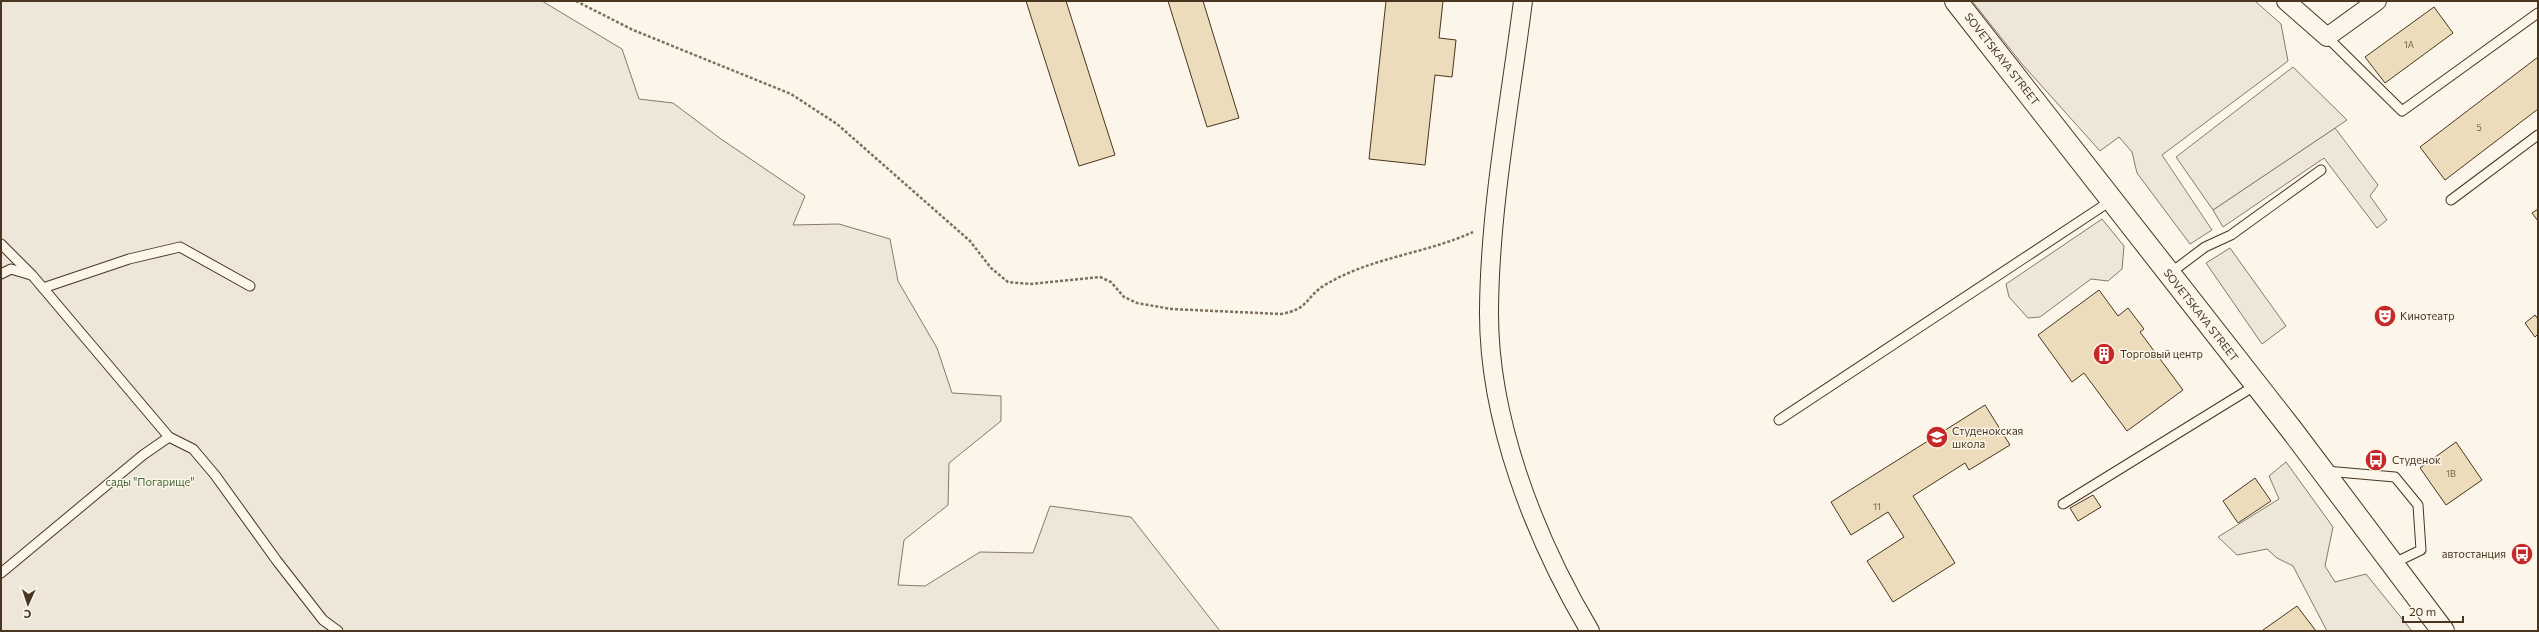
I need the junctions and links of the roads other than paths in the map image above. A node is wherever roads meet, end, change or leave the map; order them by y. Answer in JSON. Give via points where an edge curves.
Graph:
{"nodes":[{"id":1,"x":1523,"y":1,"type":"edge"},
{"id":2,"x":1956,"y":1,"type":"edge"},
{"id":3,"x":2286,"y":1,"type":"edge"},
{"id":4,"x":2377,"y":1,"type":"edge"},
{"id":5,"x":2538,"y":12,"type":"edge"},
{"id":6,"x":2327,"y":36,"type":"junction"},
{"id":7,"x":2538,"y":135,"type":"edge"},
{"id":8,"x":2321,"y":170,"type":"dead end"},
{"id":9,"x":2112,"y":200,"type":"junction"},
{"id":10,"x":2451,"y":200,"type":"dead end"},
{"id":11,"x":1,"y":244,"type":"edge"},
{"id":12,"x":1,"y":274,"type":"edge"},
{"id":13,"x":2169,"y":274,"type":"junction"},
{"id":14,"x":32,"y":275,"type":"junction"},
{"id":15,"x":250,"y":286,"type":"dead end"},
{"id":16,"x":43,"y":288,"type":"junction"},
{"id":17,"x":2256,"y":385,"type":"junction"},
{"id":18,"x":1779,"y":420,"type":"dead end"},
{"id":19,"x":169,"y":437,"type":"junction"},
{"id":20,"x":2323,"y":471,"type":"junction"},
{"id":21,"x":2063,"y":504,"type":"dead end"},
{"id":22,"x":2392,"y":564,"type":"junction"},
{"id":23,"x":1,"y":573,"type":"edge"},
{"id":24,"x":336,"y":631,"type":"edge"},
{"id":25,"x":1590,"y":631,"type":"edge"},
{"id":26,"x":2443,"y":631,"type":"edge"}],
"edges":[{"from":1,"to":25,"type":"street","via":[[1496,212],[1489,311],[1494,378],[1506,430],[1533,515],[1568,594]]},
{"from":2,"to":9,"type":"street","name":"SOVETSKAYA STREET"},
{"from":3,"to":6,"type":"street"},
{"from":4,"to":6,"type":"street"},
{"from":5,"to":6,"type":"lane","via":[[2402,111]]},
{"from":7,"to":10,"type":"lane"},
{"from":8,"to":13,"type":"lane","via":[[2231,235],[2205,247]]},
{"from":9,"to":13,"type":"street","name":"SOVETSKAYA STREET"},
{"from":9,"to":18,"type":"lane"},
{"from":11,"to":14,"type":"lane"},
{"from":12,"to":14,"type":"lane","via":[[11,269]]},
{"from":13,"to":17,"type":"street","name":"SOVETSKAYA STREET"},
{"from":14,"to":16,"type":"lane"},
{"from":15,"to":16,"type":"lane","via":[[180,247],[129,259]]},
{"from":16,"to":19,"type":"lane"},
{"from":17,"to":20,"type":"street","name":"SOVETSKAYA STREET"},
{"from":17,"to":21,"type":"lane"},
{"from":19,"to":23,"type":"lane"},
{"from":19,"to":24,"type":"lane","via":[[193,449],[215,475],[281,567],[323,620]]},
{"from":20,"to":22,"type":"street","name":"SOVETSKAYA STREET"},
{"from":20,"to":22,"type":"lane","via":[[2395,477],[2418,505],[2421,550]]},
{"from":22,"to":26,"type":"street","name":"SOVETSKAYA STREET"}]}
